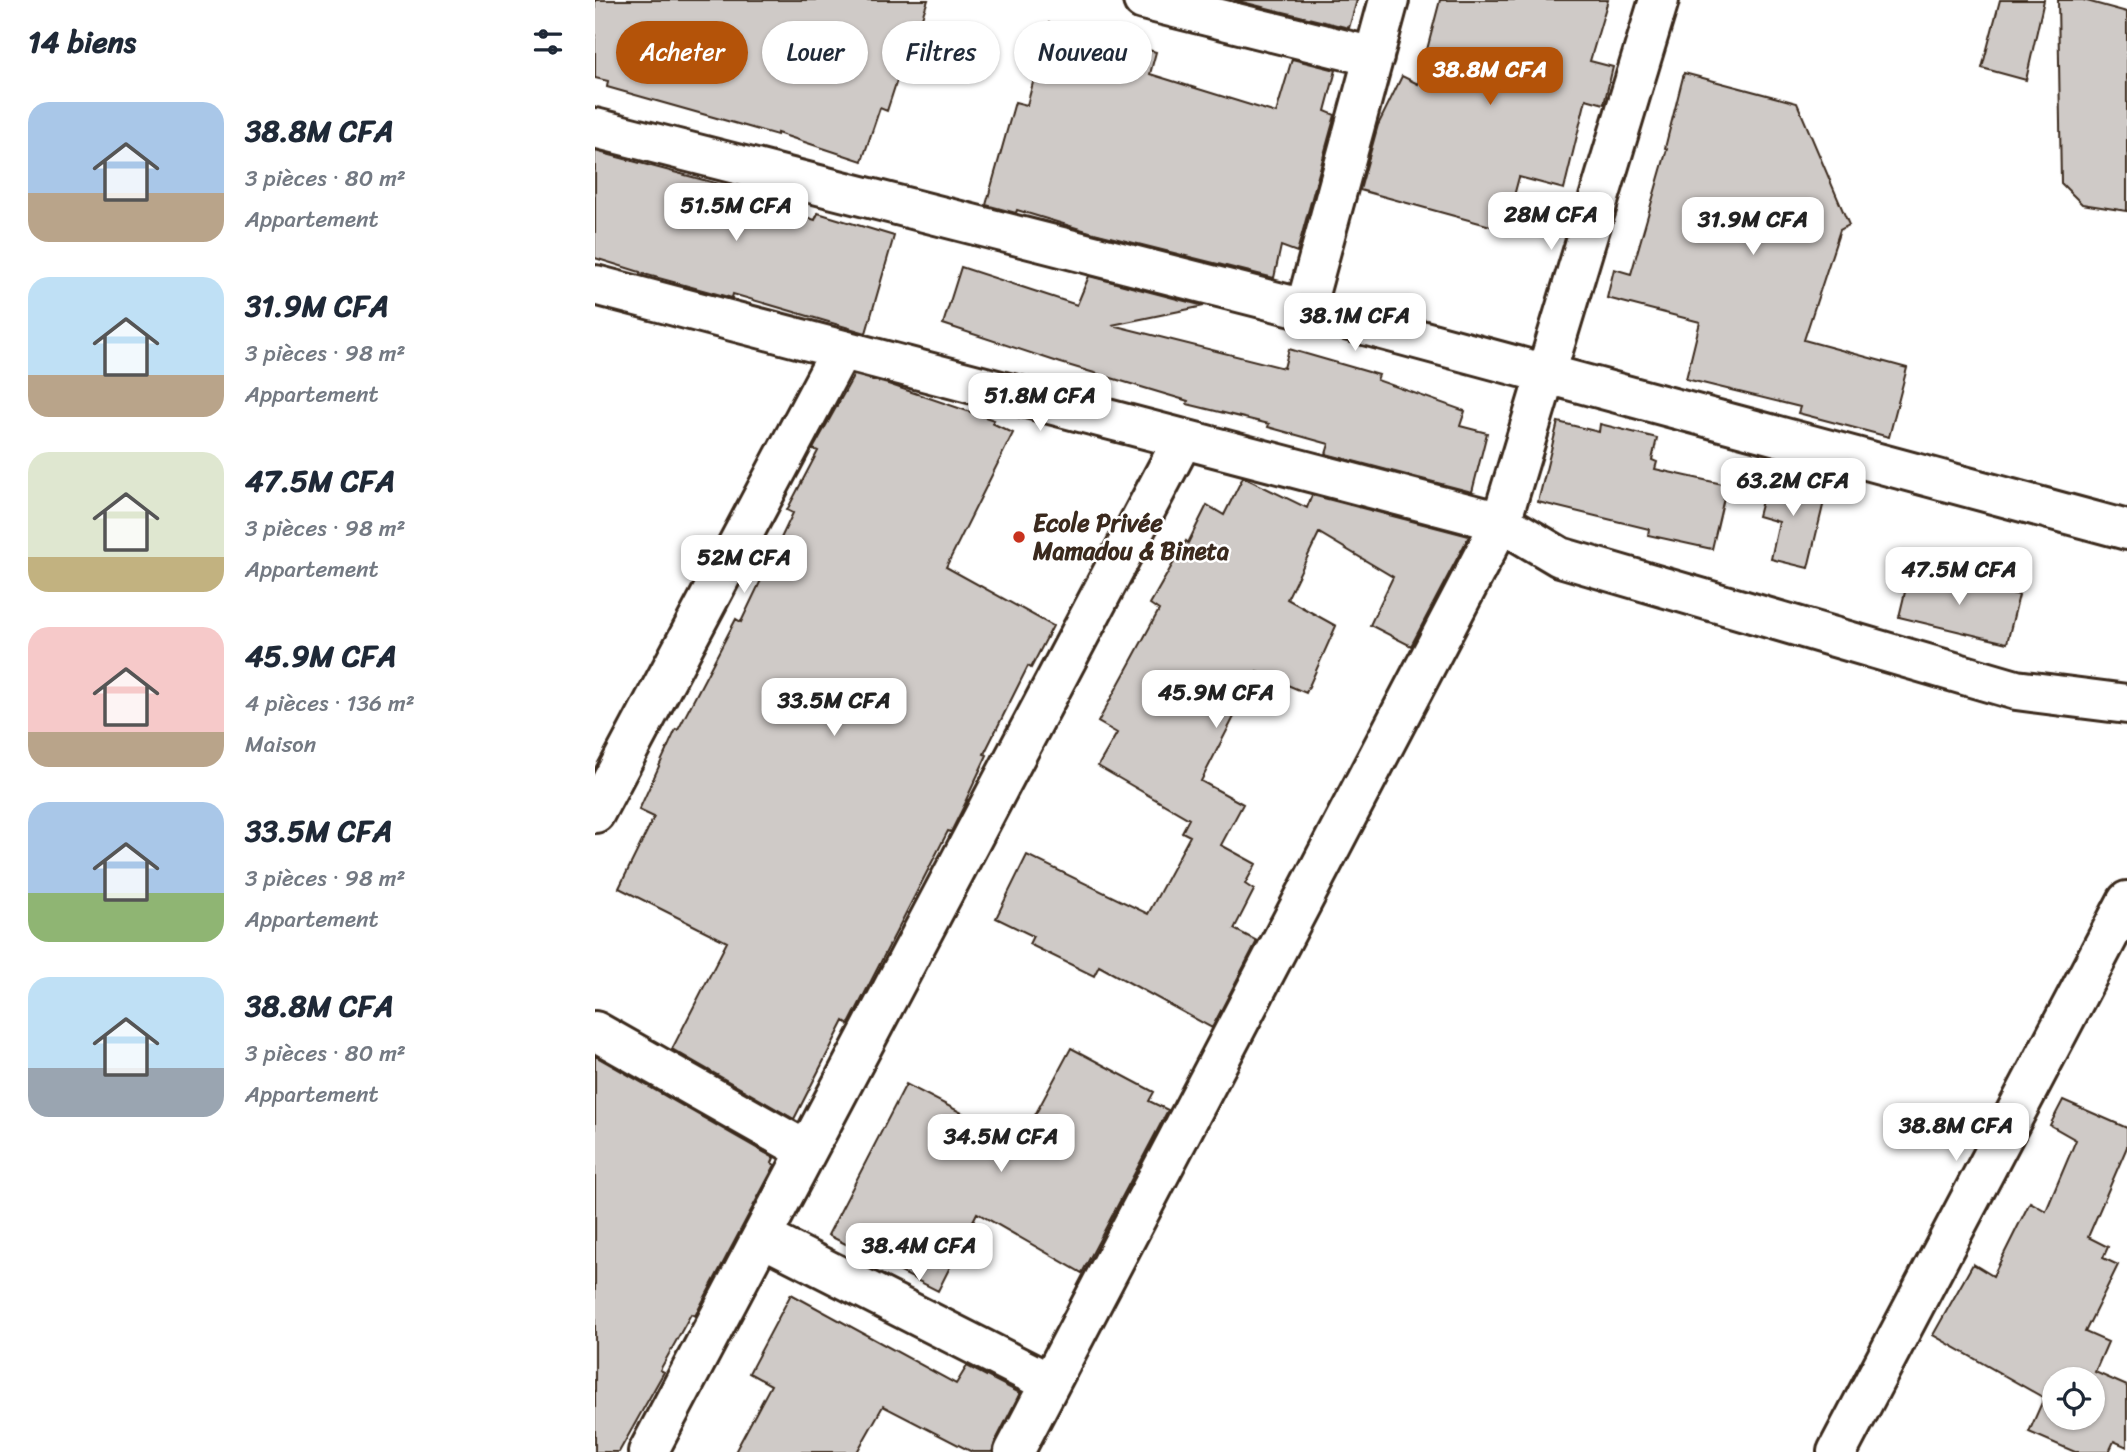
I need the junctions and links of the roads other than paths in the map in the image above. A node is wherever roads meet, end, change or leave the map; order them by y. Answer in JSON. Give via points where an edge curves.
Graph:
{"nodes":[{"id":1,"x":1143,"y":0,"type":"edge"},
{"id":2,"x":1389,"y":0,"type":"edge"},
{"id":3,"x":1659,"y":0,"type":"edge"},
{"id":4,"x":1374,"y":57,"type":"junction"},
{"id":5,"x":595,"y":128,"type":"edge"},
{"id":6,"x":595,"y":285,"type":"edge"},
{"id":7,"x":1305,"y":309,"type":"junction"},
{"id":8,"x":841,"y":349,"type":"junction"},
{"id":9,"x":1545,"y":373,"type":"junction"},
{"id":10,"x":1183,"y":439,"type":"junction"},
{"id":11,"x":1501,"y":522,"type":"junction"},
{"id":12,"x":2127,"y":530,"type":"edge"},
{"id":13,"x":2127,"y":704,"type":"edge"},
{"id":14,"x":595,"y":813,"type":"edge"},
{"id":15,"x":2127,"y":901,"type":"edge"},
{"id":16,"x":595,"y":1031,"type":"edge"},
{"id":17,"x":807,"y":1151,"type":"junction"},
{"id":18,"x":762,"y":1237,"type":"junction"},
{"id":19,"x":1050,"y":1383,"type":"junction"},
{"id":20,"x":647,"y":1452,"type":"edge"},
{"id":21,"x":1014,"y":1452,"type":"edge"},
{"id":22,"x":1837,"y":1452,"type":"edge"}],
"edges":[{"from":1,"to":4,"type":"street"},
{"from":2,"to":4,"type":"street"},
{"from":3,"to":9,"type":"street"},
{"from":4,"to":7,"type":"street"},
{"from":5,"to":7,"type":"street"},
{"from":6,"to":8,"type":"street"},
{"from":7,"to":9,"type":"street"},
{"from":8,"to":10,"type":"street"},
{"from":8,"to":14,"type":"street"},
{"from":9,"to":11,"type":"street"},
{"from":9,"to":12,"type":"street"},
{"from":10,"to":11,"type":"street"},
{"from":10,"to":17,"type":"street"},
{"from":11,"to":13,"type":"street","via":[[1560,557],[2016,690]]},
{"from":11,"to":19,"type":"street"},
{"from":15,"to":22,"type":"street"},
{"from":16,"to":17,"type":"street"},
{"from":17,"to":18,"type":"street"},
{"from":18,"to":19,"type":"street"},
{"from":18,"to":20,"type":"street"},
{"from":19,"to":21,"type":"street"}]}
